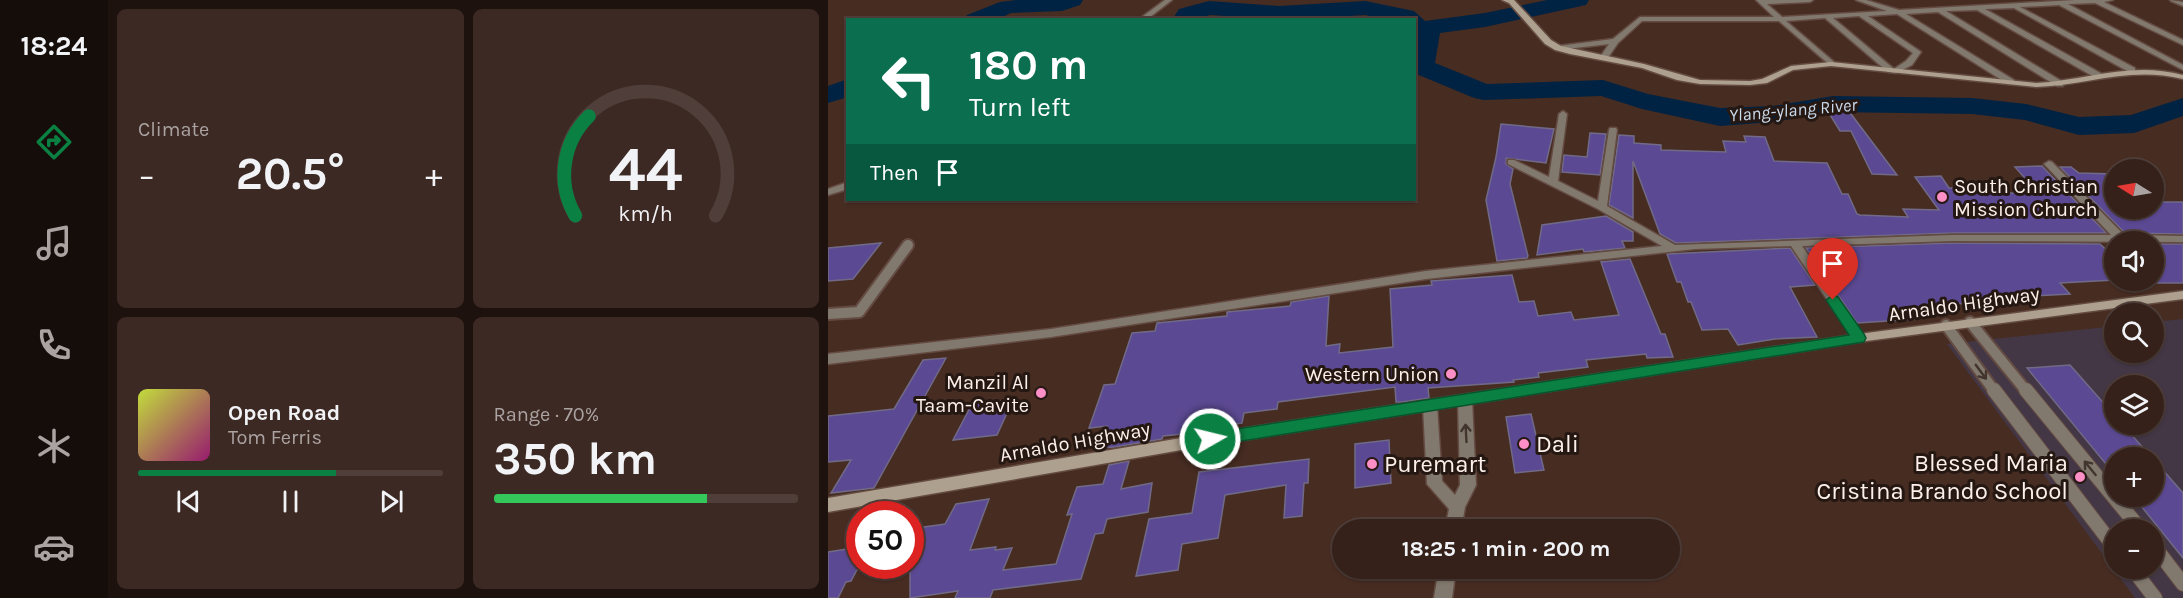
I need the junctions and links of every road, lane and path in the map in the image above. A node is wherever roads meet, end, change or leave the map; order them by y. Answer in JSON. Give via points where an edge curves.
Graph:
{"nodes":[{"id":1,"x":1168,"y":0,"type":"edge"},
{"id":2,"x":1505,"y":0,"type":"edge"},
{"id":3,"x":1810,"y":0,"type":"edge"},
{"id":4,"x":1859,"y":0,"type":"edge"},
{"id":5,"x":2110,"y":0,"type":"edge"},
{"id":6,"x":2173,"y":0,"type":"edge"},
{"id":7,"x":1760,"y":1,"type":"edge"},
{"id":8,"x":2096,"y":1,"type":"edge"},
{"id":9,"x":2062,"y":4,"type":"junction"},
{"id":10,"x":2183,"y":4,"type":"edge"},
{"id":11,"x":2015,"y":7,"type":"junction"},
{"id":12,"x":1979,"y":8,"type":"junction"},
{"id":13,"x":1941,"y":10,"type":"junction"},
{"id":14,"x":1898,"y":12,"type":"junction"},
{"id":15,"x":1860,"y":14,"type":"junction"},
{"id":16,"x":1826,"y":16,"type":"junction"},
{"id":17,"x":1144,"y":18,"type":"edge"},
{"id":18,"x":1778,"y":19,"type":"junction"},
{"id":19,"x":1615,"y":41,"type":"junction"},
{"id":20,"x":2183,"y":43,"type":"edge"},
{"id":21,"x":1558,"y":48,"type":"junction"},
{"id":22,"x":1604,"y":57,"type":"junction"},
{"id":23,"x":1831,"y":64,"type":"junction"},
{"id":24,"x":2132,"y":70,"type":"junction"},
{"id":25,"x":2183,"y":70,"type":"edge"},
{"id":26,"x":1894,"y":71,"type":"junction"},
{"id":27,"x":2169,"y":72,"type":"junction"},
{"id":28,"x":2099,"y":76,"type":"junction"},
{"id":29,"x":2183,"y":77,"type":"edge"},
{"id":30,"x":2011,"y":82,"type":"junction"},
{"id":31,"x":2060,"y":84,"type":"junction"},
{"id":32,"x":1563,"y":114,"type":"dead end"},
{"id":33,"x":1613,"y":130,"type":"dead end"},
{"id":34,"x":1511,"y":162,"type":"dead end"},
{"id":35,"x":2049,"y":164,"type":"dead end"},
{"id":36,"x":1553,"y":183,"type":"junction"},
{"id":37,"x":846,"y":185,"type":"edge"},
{"id":38,"x":828,"y":192,"type":"edge"},
{"id":39,"x":1602,"y":207,"type":"junction"},
{"id":40,"x":2113,"y":231,"type":"edge"},
{"id":41,"x":2164,"y":239,"type":"edge"},
{"id":42,"x":2183,"y":239,"type":"edge"},
{"id":43,"x":2104,"y":240,"type":"edge"},
{"id":44,"x":1794,"y":243,"type":"junction"},
{"id":45,"x":908,"y":246,"type":"dead end"},
{"id":46,"x":1673,"y":248,"type":"junction"},
{"id":47,"x":2183,"y":295,"type":"edge"},
{"id":48,"x":828,"y":315,"type":"edge"},
{"id":49,"x":1970,"y":322,"type":"junction"},
{"id":50,"x":1946,"y":325,"type":"junction"},
{"id":51,"x":1859,"y":338,"type":"junction"},
{"id":52,"x":828,"y":358,"type":"edge"},
{"id":53,"x":1464,"y":399,"type":"junction"},
{"id":54,"x":1430,"y":406,"type":"junction"},
{"id":55,"x":828,"y":505,"type":"edge"},
{"id":56,"x":1457,"y":507,"type":"junction"},
{"id":57,"x":1455,"y":519,"type":"edge"},
{"id":58,"x":2132,"y":519,"type":"edge"},
{"id":59,"x":2104,"y":534,"type":"edge"},
{"id":60,"x":2164,"y":559,"type":"edge"},
{"id":61,"x":1446,"y":579,"type":"edge"},
{"id":62,"x":2140,"y":579,"type":"edge"},
{"id":63,"x":2183,"y":584,"type":"edge"},
{"id":64,"x":1443,"y":598,"type":"edge"},
{"id":65,"x":2155,"y":598,"type":"edge"}],
"edges":[{"from":1,"to":17,"type":"street"},
{"from":2,"to":21,"type":"street","via":[[1511,1]]},
{"from":3,"to":7,"type":"street"},
{"from":4,"to":14,"type":"street"},
{"from":5,"to":8,"type":"street"},
{"from":6,"to":10,"type":"street"},
{"from":7,"to":18,"type":"street"},
{"from":8,"to":9,"type":"street"},
{"from":8,"to":20,"type":"street"},
{"from":9,"to":11,"type":"street"},
{"from":9,"to":25,"type":"street"},
{"from":11,"to":12,"type":"street"},
{"from":11,"to":24,"type":"street"},
{"from":12,"to":13,"type":"street"},
{"from":12,"to":28,"type":"street"},
{"from":13,"to":14,"type":"street"},
{"from":13,"to":31,"type":"street"},
{"from":14,"to":15,"type":"street"},
{"from":14,"to":30,"type":"street"},
{"from":15,"to":16,"type":"street"},
{"from":15,"to":26,"type":"street","via":[[1917,52],[1910,63]]},
{"from":16,"to":18,"type":"street"},
{"from":16,"to":26,"type":"street"},
{"from":18,"to":19,"type":"street","via":[[1640,19]]},
{"from":18,"to":23,"type":"street"},
{"from":19,"to":21,"type":"street"},
{"from":19,"to":22,"type":"street"},
{"from":21,"to":22,"type":"street"},
{"from":22,"to":23,"type":"street","via":[[1700,82],[1750,83],[1791,68]]},
{"from":23,"to":26,"type":"street"},
{"from":24,"to":27,"type":"street"},
{"from":24,"to":28,"type":"street"},
{"from":25,"to":27,"type":"street"},
{"from":26,"to":30,"type":"street"},
{"from":27,"to":29,"type":"street"},
{"from":28,"to":31,"type":"street"},
{"from":30,"to":31,"type":"street"},
{"from":32,"to":36,"type":"street"},
{"from":33,"to":39,"type":"street"},
{"from":34,"to":36,"type":"street"},
{"from":35,"to":40,"type":"street"},
{"from":36,"to":39,"type":"street"},
{"from":37,"to":38,"type":"street"},
{"from":39,"to":46,"type":"street"},
{"from":41,"to":42,"type":"street"},
{"from":43,"to":44,"type":"street","via":[[1952,238]]},
{"from":44,"to":46,"type":"street"},
{"from":44,"to":51,"type":"street"},
{"from":45,"to":48,"type":"lane","via":[[859,312]]},
{"from":46,"to":52,"type":"street","via":[[1426,275],[1051,333]]},
{"from":47,"to":49,"type":"street","name":"Arnaldo Highway"},
{"from":49,"to":50,"type":"street","name":"Arnaldo Highway"},
{"from":58,"to":49,"type":"lane","one_way":true},
{"from":50,"to":51,"type":"street","name":"Arnaldo Highway"},
{"from":50,"to":59,"type":"lane","one_way":true},
{"from":51,"to":53,"type":"street","name":"Arnaldo Highway"},
{"from":53,"to":54,"type":"street","name":"Arnaldo Highway"},
{"from":56,"to":53,"type":"street","one_way":true,"via":[[1468,485]]},
{"from":54,"to":55,"type":"street","name":"Arnaldo Highway"},
{"from":54,"to":56,"type":"street","via":[[1435,484]]},
{"from":56,"to":57,"type":"street"},
{"from":60,"to":63,"type":"lane"},
{"from":61,"to":64,"type":"street"},
{"from":62,"to":65,"type":"lane"}]}
